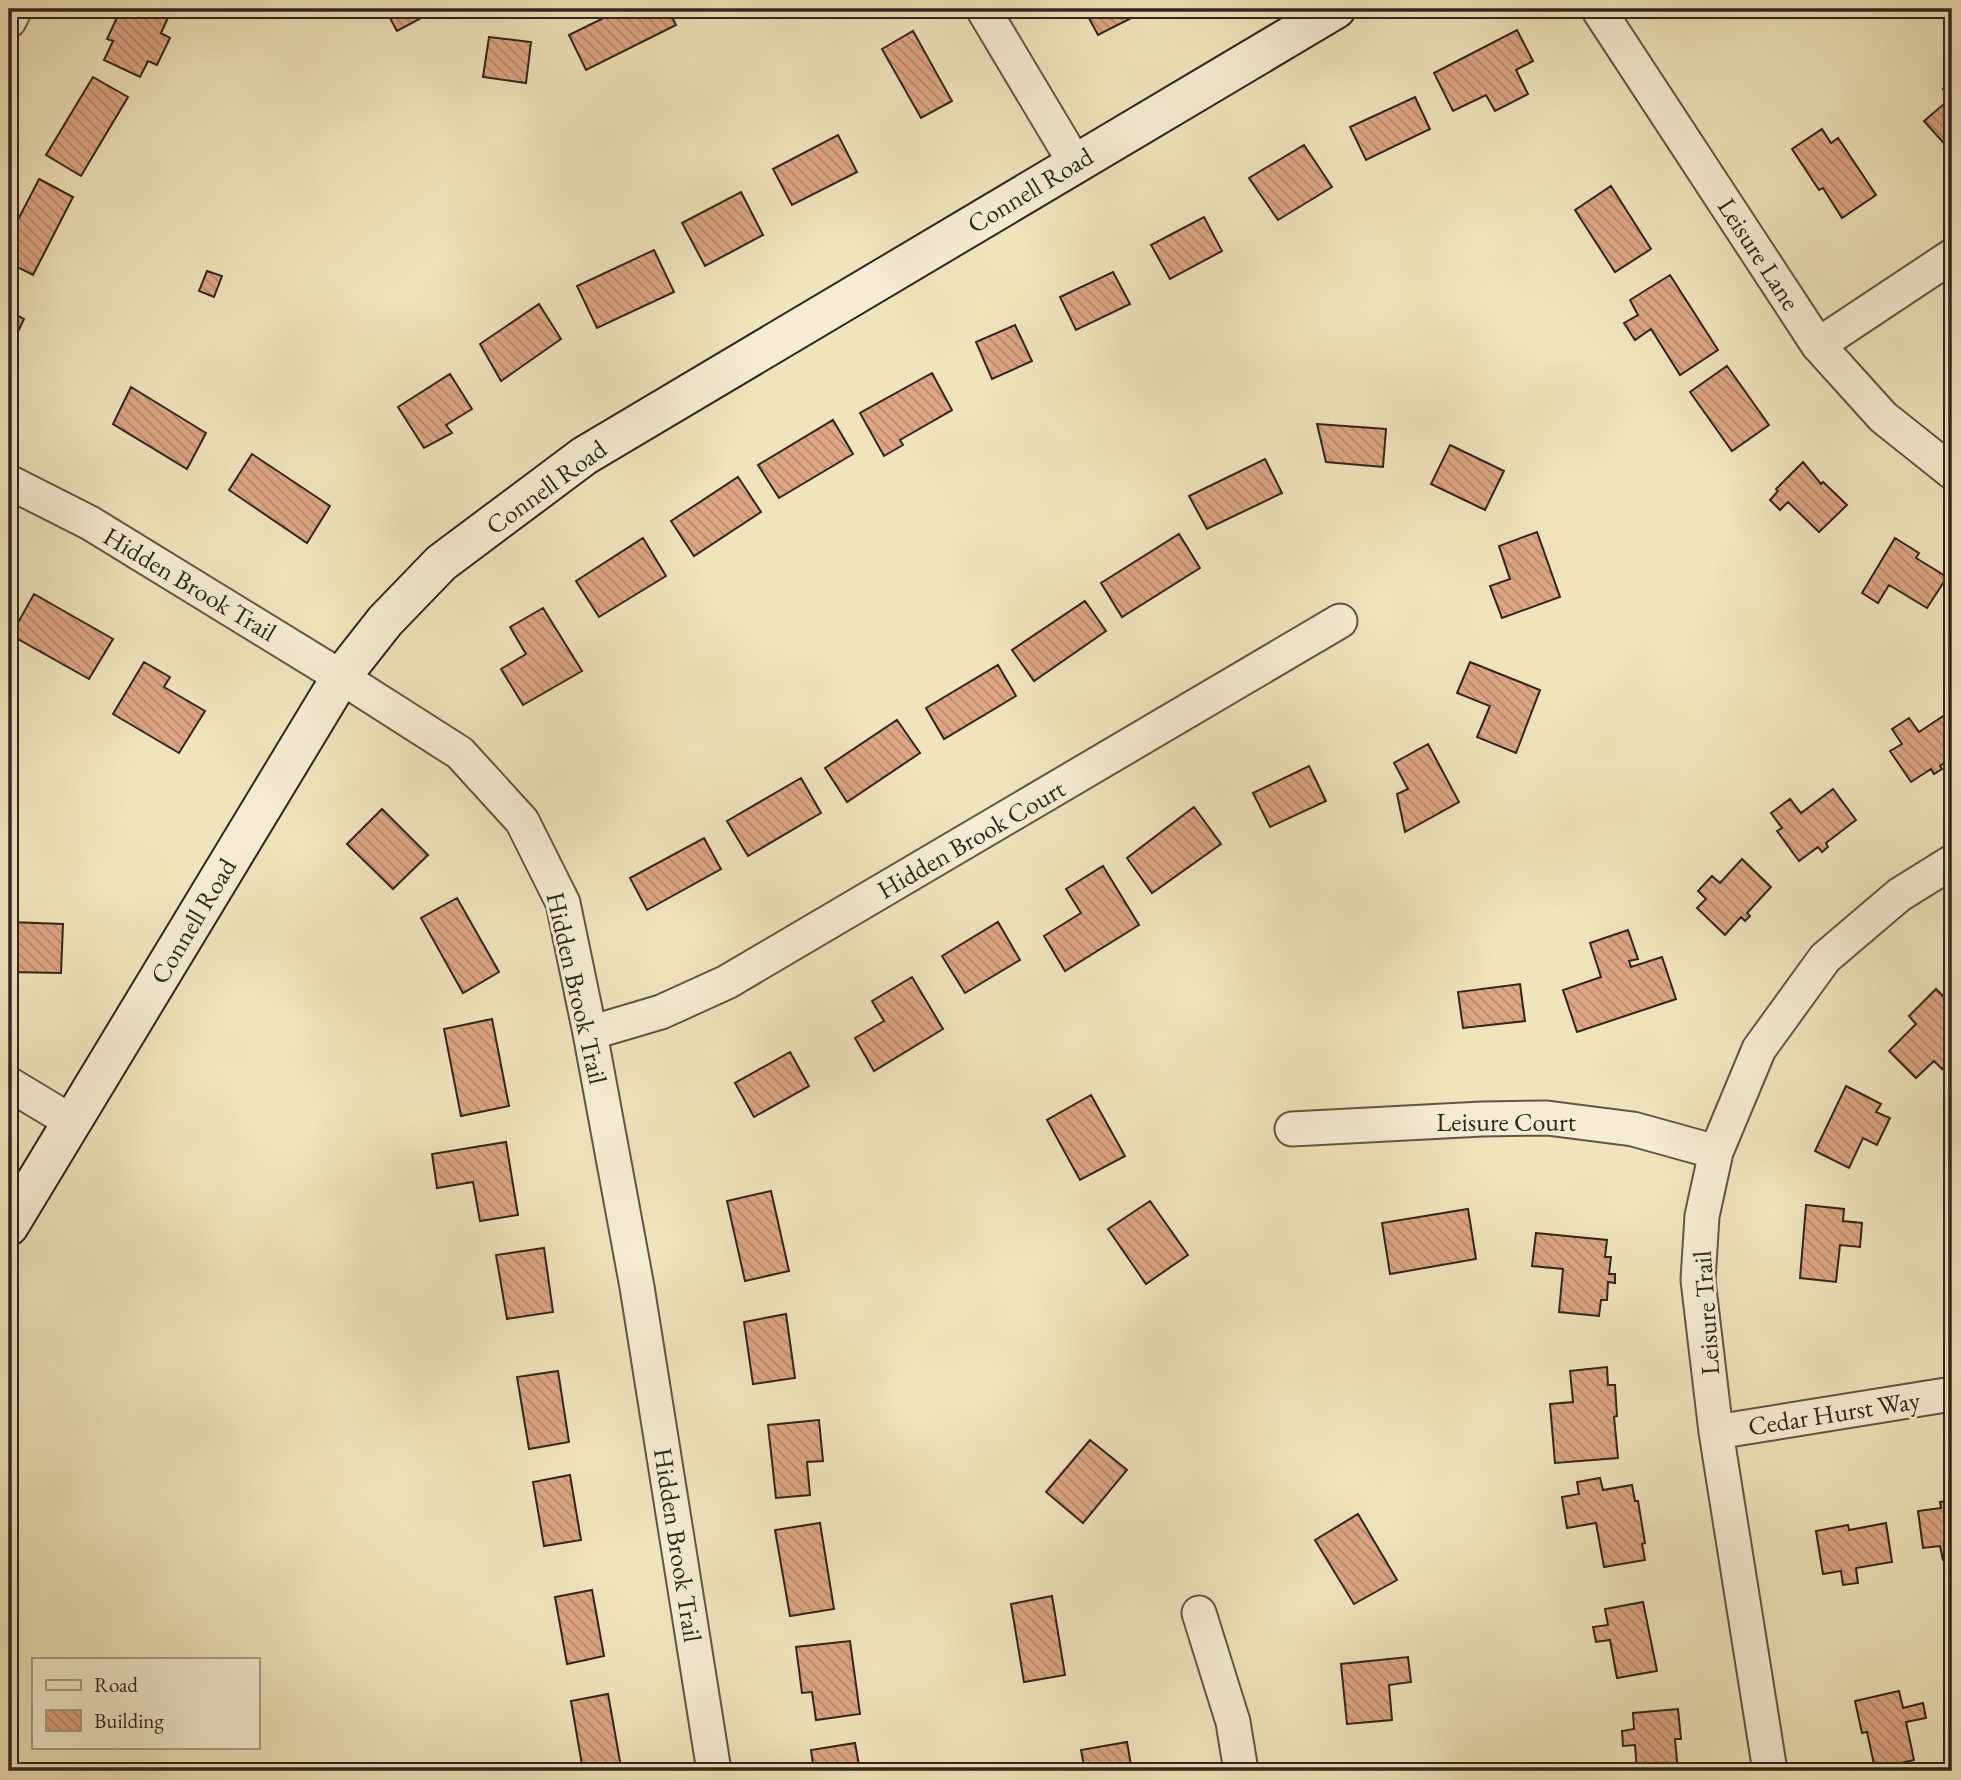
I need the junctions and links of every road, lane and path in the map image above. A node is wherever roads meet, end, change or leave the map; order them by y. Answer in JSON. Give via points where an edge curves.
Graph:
{"nodes":[{"id":1,"x":15,"y":9,"type":"edge"},
{"id":2,"x":983,"y":9,"type":"edge"},
{"id":3,"x":1336,"y":9,"type":"edge"},
{"id":4,"x":1598,"y":9,"type":"edge"},
{"id":5,"x":9,"y":21,"type":"edge"},
{"id":6,"x":1075,"y":163,"type":"junction"},
{"id":7,"x":1952,"y":256,"type":"edge"},
{"id":8,"x":1818,"y":345,"type":"junction"},
{"id":9,"x":1952,"y":471,"type":"edge"},
{"id":10,"x":9,"y":482,"type":"edge"},
{"id":11,"x":1340,"y":621,"type":"dead end"},
{"id":12,"x":341,"y":677,"type":"junction"},
{"id":13,"x":1952,"y":862,"type":"edge"},
{"id":14,"x":590,"y":1033,"type":"junction"},
{"id":15,"x":9,"y":1084,"type":"edge"},
{"id":16,"x":72,"y":1122,"type":"junction"},
{"id":17,"x":1292,"y":1129,"type":"dead end"},
{"id":18,"x":1716,"y":1152,"type":"junction"},
{"id":19,"x":9,"y":1226,"type":"edge"},
{"id":20,"x":1952,"y":1394,"type":"edge"},
{"id":21,"x":1716,"y":1432,"type":"junction"},
{"id":22,"x":1199,"y":1614,"type":"dead end"},
{"id":23,"x":714,"y":1771,"type":"edge"},
{"id":24,"x":1241,"y":1771,"type":"edge"},
{"id":25,"x":1770,"y":1771,"type":"edge"}],
"edges":[{"from":1,"to":5,"type":"street"},
{"from":2,"to":6,"type":"street"},
{"from":3,"to":6,"type":"street","name":"Connell Road"},
{"from":4,"to":8,"type":"street","name":"Leisure Lane"},
{"from":6,"to":12,"type":"street","name":"Connell Road","via":[[584,456],[441,563],[385,621]]},
{"from":7,"to":8,"type":"street"},
{"from":8,"to":9,"type":"street","name":"Leisure Lane","via":[[1883,417]]},
{"from":10,"to":12,"type":"street","name":"Hidden Brook Trail","via":[[90,523]]},
{"from":11,"to":14,"type":"street","name":"Hidden Brook Court","via":[[727,982],[661,1012]]},
{"from":12,"to":14,"type":"street","name":"Hidden Brook Trail","via":[[460,753],[522,821],[563,903]]},
{"from":12,"to":16,"type":"street","name":"Connell Road"},
{"from":13,"to":18,"type":"street","name":"Leisure Trail","via":[[1899,895],[1825,958],[1759,1049]]},
{"from":14,"to":23,"type":"street","name":"Hidden Brook Trail","via":[[637,1287]]},
{"from":15,"to":16,"type":"street"},
{"from":16,"to":19,"type":"street","name":"Connell Road"},
{"from":17,"to":18,"type":"street","name":"Leisure Court","via":[[1547,1118],[1633,1129]]},
{"from":18,"to":21,"type":"street","name":"Leisure Trail","via":[[1702,1216],[1698,1280]]},
{"from":20,"to":21,"type":"street","name":"Cedar Hurst Way"},
{"from":21,"to":25,"type":"street","name":"Leisure Trail"},
{"from":22,"to":24,"type":"street","via":[[1233,1722]]}]}
